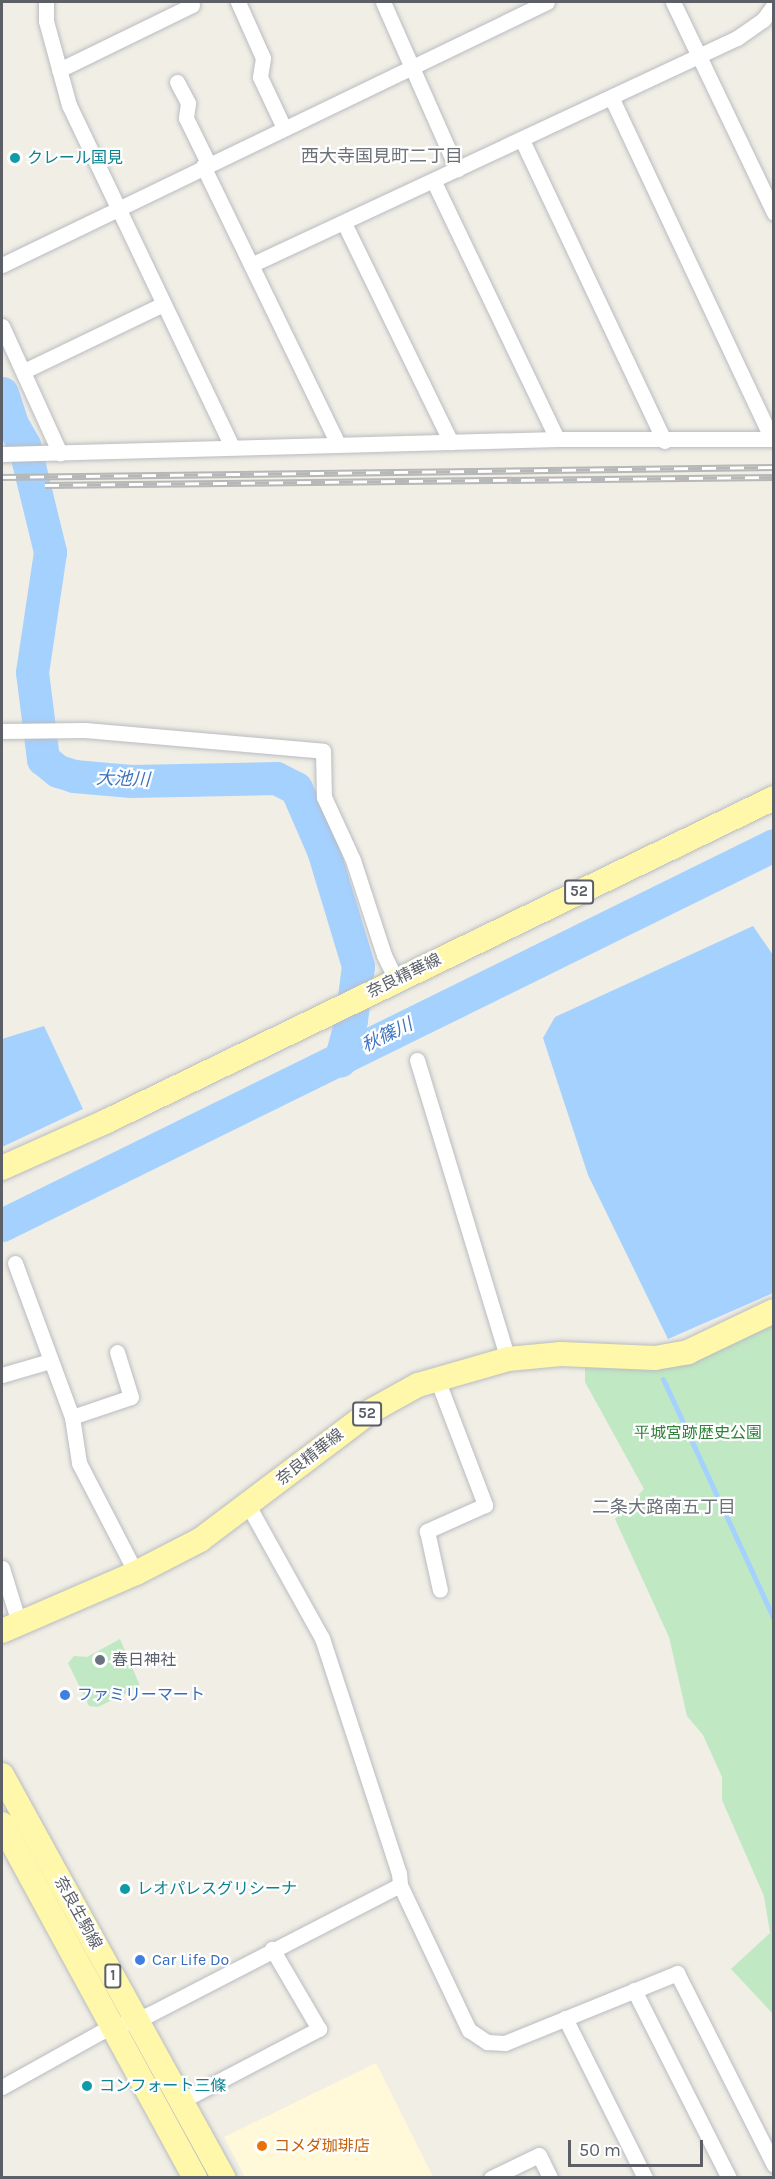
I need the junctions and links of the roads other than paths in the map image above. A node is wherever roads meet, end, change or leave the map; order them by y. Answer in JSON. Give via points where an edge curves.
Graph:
{"nodes":[{"id":1,"x":46,"y":2,"type":"edge"},
{"id":2,"x":238,"y":2,"type":"edge"},
{"id":3,"x":383,"y":2,"type":"edge"},
{"id":4,"x":547,"y":2,"type":"edge"},
{"id":5,"x":673,"y":2,"type":"edge"},
{"id":6,"x":192,"y":5,"type":"dead end"},
{"id":7,"x":774,"y":5,"type":"edge"},
{"id":8,"x":698,"y":56,"type":"junction"},
{"id":9,"x":409,"y":68,"type":"junction"},
{"id":10,"x":59,"y":70,"type":"junction"},
{"id":11,"x":177,"y":82,"type":"dead end"},
{"id":12,"x":612,"y":99,"type":"junction"},
{"id":13,"x":284,"y":128,"type":"junction"},
{"id":14,"x":522,"y":140,"type":"junction"},
{"id":15,"x":205,"y":165,"type":"junction"},
{"id":16,"x":457,"y":169,"type":"junction"},
{"id":17,"x":434,"y":182,"type":"junction"},
{"id":18,"x":118,"y":209,"type":"junction"},
{"id":19,"x":774,"y":213,"type":"edge"},
{"id":20,"x":344,"y":223,"type":"junction"},
{"id":21,"x":254,"y":264,"type":"junction"},
{"id":22,"x":2,"y":265,"type":"edge"},
{"id":23,"x":163,"y":304,"type":"junction"},
{"id":24,"x":2,"y":326,"type":"edge"},
{"id":25,"x":24,"y":371,"type":"junction"},
{"id":26,"x":557,"y":439,"type":"junction"},
{"id":27,"x":773,"y":439,"type":"edge"},
{"id":28,"x":452,"y":441,"type":"junction"},
{"id":29,"x":664,"y":441,"type":"junction"},
{"id":30,"x":338,"y":444,"type":"junction"},
{"id":31,"x":232,"y":447,"type":"junction"},
{"id":32,"x":60,"y":453,"type":"junction"},
{"id":33,"x":2,"y":454,"type":"edge"},
{"id":34,"x":2,"y":731,"type":"edge"},
{"id":35,"x":774,"y":798,"type":"edge"},
{"id":36,"x":390,"y":983,"type":"junction"},
{"id":37,"x":417,"y":1060,"type":"dead end"},
{"id":38,"x":2,"y":1168,"type":"edge"},
{"id":39,"x":15,"y":1263,"type":"dead end"},
{"id":40,"x":774,"y":1311,"type":"edge"},
{"id":41,"x":117,"y":1352,"type":"dead end"},
{"id":42,"x":508,"y":1359,"type":"junction"},
{"id":43,"x":50,"y":1361,"type":"junction"},
{"id":44,"x":2,"y":1375,"type":"edge"},
{"id":45,"x":437,"y":1379,"type":"junction"},
{"id":46,"x":72,"y":1417,"type":"junction"},
{"id":47,"x":249,"y":1507,"type":"junction"},
{"id":48,"x":2,"y":1568,"type":"edge"},
{"id":49,"x":136,"y":1574,"type":"junction"},
{"id":50,"x":440,"y":1590,"type":"dead end"},
{"id":51,"x":10,"y":1627,"type":"edge"},
{"id":52,"x":2,"y":1775,"type":"edge"},
{"id":53,"x":2,"y":1824,"type":"edge"},
{"id":54,"x":400,"y":1885,"type":"junction"},
{"id":55,"x":272,"y":1949,"type":"junction"},
{"id":56,"x":634,"y":1990,"type":"junction"},
{"id":57,"x":565,"y":2018,"type":"junction"},
{"id":58,"x":137,"y":2020,"type":"junction"},
{"id":59,"x":113,"y":2028,"type":"junction"},
{"id":60,"x":2,"y":2087,"type":"edge"},
{"id":61,"x":181,"y":2101,"type":"junction"},
{"id":62,"x":774,"y":2165,"type":"edge"},
{"id":63,"x":195,"y":2178,"type":"edge"},
{"id":64,"x":224,"y":2178,"type":"edge"},
{"id":65,"x":491,"y":2178,"type":"edge"},
{"id":66,"x":550,"y":2178,"type":"edge"},
{"id":67,"x":645,"y":2178,"type":"edge"},
{"id":68,"x":729,"y":2178,"type":"edge"}],
"edges":[{"from":1,"to":10,"type":"street","via":[[46,21]]},
{"from":2,"to":13,"type":"street","via":[[263,58],[260,77]]},
{"from":3,"to":9,"type":"street"},
{"from":4,"to":9,"type":"street"},
{"from":5,"to":8,"type":"street"},
{"from":6,"to":10,"type":"street"},
{"from":7,"to":8,"type":"street","via":[[763,21]]},
{"from":8,"to":12,"type":"street"},
{"from":8,"to":19,"type":"street"},
{"from":9,"to":13,"type":"street"},
{"from":9,"to":16,"type":"street"},
{"from":10,"to":18,"type":"street","via":[[69,105]]},
{"from":11,"to":15,"type":"street","via":[[188,103],[186,118]]},
{"from":12,"to":14,"type":"street"},
{"from":12,"to":27,"type":"street"},
{"from":13,"to":15,"type":"street"},
{"from":14,"to":16,"type":"street"},
{"from":14,"to":29,"type":"street"},
{"from":15,"to":18,"type":"street"},
{"from":15,"to":21,"type":"street"},
{"from":16,"to":17,"type":"street"},
{"from":17,"to":20,"type":"street"},
{"from":17,"to":26,"type":"street"},
{"from":18,"to":22,"type":"street"},
{"from":18,"to":23,"type":"street"},
{"from":20,"to":21,"type":"street"},
{"from":20,"to":28,"type":"street"},
{"from":21,"to":30,"type":"street"},
{"from":23,"to":25,"type":"street"},
{"from":23,"to":31,"type":"street"},
{"from":24,"to":25,"type":"street"},
{"from":25,"to":32,"type":"street"},
{"from":26,"to":28,"type":"street"},
{"from":26,"to":29,"type":"street"},
{"from":27,"to":29,"type":"street"},
{"from":28,"to":30,"type":"street"},
{"from":30,"to":31,"type":"street"},
{"from":31,"to":32,"type":"street"},
{"from":32,"to":33,"type":"street"},
{"from":34,"to":36,"type":"street","via":[[85,730],[323,751],[324,796],[353,860]]},
{"from":35,"to":36,"type":"main road","name":"奈良精華線","number":"52"},
{"from":36,"to":38,"type":"main road","name":"奈良精華線","number":"52"},
{"from":37,"to":42,"type":"street"},
{"from":39,"to":43,"type":"street"},
{"from":40,"to":42,"type":"main road","name":"奈良精華線","number":"52","via":[[688,1352],[656,1358],[561,1354]]},
{"from":41,"to":46,"type":"street","via":[[131,1397]]},
{"from":42,"to":45,"type":"main road","name":"奈良精華線","number":"52"},
{"from":43,"to":44,"type":"street"},
{"from":43,"to":46,"type":"street"},
{"from":45,"to":47,"type":"main road","name":"奈良精華線","number":"52","via":[[371,1411]]},
{"from":45,"to":50,"type":"street","via":[[485,1505],[427,1531]]},
{"from":46,"to":49,"type":"street","via":[[79,1463]]},
{"from":47,"to":49,"type":"main road","name":"奈良精華線","number":"52","via":[[200,1540]]},
{"from":47,"to":54,"type":"street","via":[[322,1638]]},
{"from":48,"to":51,"type":"street"},
{"from":49,"to":51,"type":"main road","name":"奈良精華線","number":"52"},
{"from":52,"to":58,"type":"main road","name":"奈良生駒線","number":"1"},
{"from":53,"to":59,"type":"main road","name":"奈良生駒線","number":"1"},
{"from":54,"to":55,"type":"street"},
{"from":54,"to":57,"type":"street","via":[[474,2035],[487,2042],[505,2043]]},
{"from":55,"to":58,"type":"street"},
{"from":55,"to":61,"type":"street","via":[[318,2029]]},
{"from":56,"to":57,"type":"street"},
{"from":56,"to":62,"type":"street","via":[[676,1973]]},
{"from":56,"to":68,"type":"street"},
{"from":57,"to":67,"type":"street"},
{"from":58,"to":59,"type":"street"},
{"from":58,"to":61,"type":"main road","name":"奈良生駒線","number":"1"},
{"from":59,"to":60,"type":"street"},
{"from":59,"to":63,"type":"main road","name":"奈良生駒線","number":"1"},
{"from":61,"to":64,"type":"main road","name":"奈良生駒線","number":"1"},
{"from":65,"to":66,"type":"street","via":[[539,2155]]}]}
